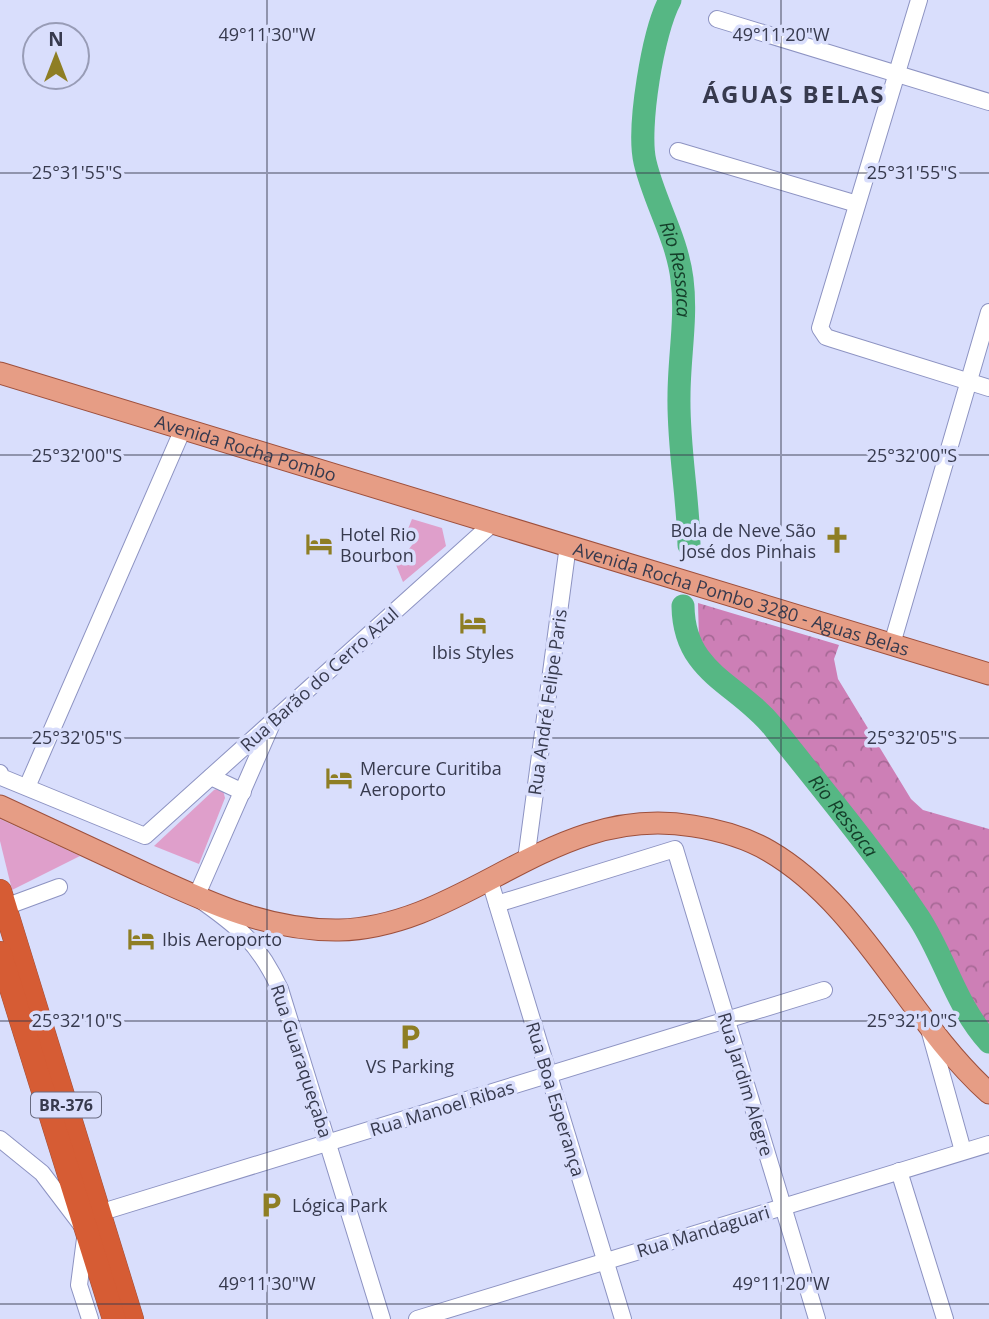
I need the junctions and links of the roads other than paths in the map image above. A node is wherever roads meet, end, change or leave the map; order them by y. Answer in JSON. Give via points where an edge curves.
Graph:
{"nodes":[{"id":1,"x":919,"y":0,"type":"edge"},
{"id":2,"x":717,"y":19,"type":"dead end"},
{"id":3,"x":897,"y":74,"type":"junction"},
{"id":4,"x":989,"y":102,"type":"edge"},
{"id":5,"x":678,"y":151,"type":"dead end"},
{"id":6,"x":857,"y":204,"type":"junction"},
{"id":7,"x":989,"y":312,"type":"edge"},
{"id":8,"x":0,"y":373,"type":"edge"},
{"id":9,"x":969,"y":381,"type":"junction"},
{"id":10,"x":989,"y":387,"type":"edge"},
{"id":11,"x":183,"y":429,"type":"junction"},
{"id":12,"x":493,"y":523,"type":"junction"},
{"id":13,"x":568,"y":545,"type":"junction"},
{"id":14,"x":892,"y":644,"type":"junction"},
{"id":15,"x":989,"y":674,"type":"edge"},
{"id":16,"x":274,"y":719,"type":"junction"},
{"id":17,"x":0,"y":773,"type":"edge"},
{"id":18,"x":211,"y":777,"type":"junction"},
{"id":19,"x":27,"y":787,"type":"junction"},
{"id":20,"x":243,"y":792,"type":"junction"},
{"id":21,"x":0,"y":806,"type":"edge"},
{"id":22,"x":526,"y":860,"type":"junction"},
{"id":23,"x":489,"y":878,"type":"junction"},
{"id":24,"x":60,"y":887,"type":"dead end"},
{"id":25,"x":196,"y":897,"type":"junction"},
{"id":26,"x":2,"y":899,"type":"edge"},
{"id":27,"x":497,"y":904,"type":"junction"},
{"id":28,"x":0,"y":953,"type":"edge"},
{"id":29,"x":824,"y":990,"type":"dead end"},
{"id":30,"x":727,"y":1020,"type":"junction"},
{"id":31,"x":928,"y":1026,"type":"junction"},
{"id":32,"x":549,"y":1074,"type":"junction"},
{"id":33,"x":989,"y":1093,"type":"edge"},
{"id":34,"x":0,"y":1139,"type":"edge"},
{"id":35,"x":328,"y":1142,"type":"junction"},
{"id":36,"x":989,"y":1144,"type":"edge"},
{"id":37,"x":963,"y":1152,"type":"junction"},
{"id":38,"x":899,"y":1171,"type":"junction"},
{"id":39,"x":783,"y":1207,"type":"junction"},
{"id":40,"x":93,"y":1222,"type":"junction"},
{"id":41,"x":606,"y":1261,"type":"junction"},
{"id":42,"x":90,"y":1319,"type":"edge"},
{"id":43,"x":114,"y":1319,"type":"edge"},
{"id":44,"x":132,"y":1319,"type":"edge"},
{"id":45,"x":382,"y":1319,"type":"edge"},
{"id":46,"x":418,"y":1319,"type":"edge"},
{"id":47,"x":624,"y":1319,"type":"edge"},
{"id":48,"x":817,"y":1319,"type":"edge"},
{"id":49,"x":945,"y":1319,"type":"edge"}],
"edges":[{"from":1,"to":3,"type":"street"},
{"from":2,"to":3,"type":"street"},
{"from":3,"to":4,"type":"street"},
{"from":3,"to":6,"type":"street"},
{"from":5,"to":6,"type":"street"},
{"from":6,"to":9,"type":"street","via":[[821,321],[822,333]]},
{"from":7,"to":9,"type":"street"},
{"from":8,"to":11,"type":"main road","name":"Avenida Rocha Pombo"},
{"from":9,"to":10,"type":"street"},
{"from":9,"to":14,"type":"street"},
{"from":11,"to":12,"type":"main road","name":"Avenida Rocha Pombo"},
{"from":11,"to":19,"type":"street"},
{"from":12,"to":13,"type":"main road","name":"Avenida Rocha Pombo 3280 - Aguas Belas"},
{"from":12,"to":16,"type":"street","name":"Rua Barão do Cerro Azul"},
{"from":13,"to":14,"type":"main road","name":"Avenida Rocha Pombo 3280 - Aguas Belas"},
{"from":13,"to":22,"type":"street","name":"Rua André Felipe Paris"},
{"from":14,"to":15,"type":"main road","name":"Avenida Rocha Pombo 3280 - Aguas Belas"},
{"from":16,"to":18,"type":"street","name":"Rua Barão do Cerro Azul"},
{"from":16,"to":20,"type":"street"},
{"from":17,"to":19,"type":"street"},
{"from":18,"to":19,"type":"street","name":"Rua Barão do Cerro Azul","via":[[145,836]]},
{"from":18,"to":20,"type":"street"},
{"from":20,"to":25,"type":"street"},
{"from":21,"to":25,"type":"main road"},
{"from":22,"to":23,"type":"main road"},
{"from":22,"to":31,"type":"main road","via":[[583,835],[630,824],[686,825],[747,840],[818,888],[844,915]]},
{"from":23,"to":25,"type":"main road","via":[[393,922],[342,930],[290,927]]},
{"from":23,"to":27,"type":"street","name":"Rua Boa Esperança"},
{"from":24,"to":26,"type":"street"},
{"from":25,"to":35,"type":"street","name":"Rua Guaraqueçaba","via":[[243,932],[270,968]]},
{"from":26,"to":40,"type":"highway","number":"BR-376"},
{"from":27,"to":30,"type":"street","name":"Rua Jardim Alegre","via":[[675,849]]},
{"from":27,"to":32,"type":"street","name":"Rua Boa Esperança"},
{"from":28,"to":40,"type":"highway","number":"BR-376"},
{"from":29,"to":30,"type":"street","name":"Rua Manoel Ribas"},
{"from":30,"to":32,"type":"street","name":"Rua Manoel Ribas"},
{"from":30,"to":39,"type":"street","name":"Rua Jardim Alegre"},
{"from":31,"to":33,"type":"main road"},
{"from":31,"to":37,"type":"street"},
{"from":32,"to":35,"type":"street","name":"Rua Manoel Ribas"},
{"from":32,"to":41,"type":"street","name":"Rua Boa Esperança"},
{"from":34,"to":40,"type":"street"},
{"from":35,"to":40,"type":"street","name":"Rua Manoel Ribas"},
{"from":35,"to":45,"type":"street","name":"Rua Guaraqueçaba"},
{"from":36,"to":37,"type":"street","name":"Rua Mandaguari"},
{"from":37,"to":38,"type":"street","name":"Rua Mandaguari"},
{"from":38,"to":39,"type":"street","name":"Rua Mandaguari"},
{"from":38,"to":49,"type":"street"},
{"from":39,"to":41,"type":"street","name":"Rua Mandaguari"},
{"from":39,"to":48,"type":"street","name":"Rua Jardim Alegre"},
{"from":40,"to":42,"type":"street","via":[[79,1285]]},
{"from":40,"to":43,"type":"highway","number":"BR-376"},
{"from":40,"to":44,"type":"highway","number":"BR-376"},
{"from":41,"to":46,"type":"street","name":"Rua Mandaguari"},
{"from":41,"to":47,"type":"street","name":"Rua Boa Esperança"}]}
